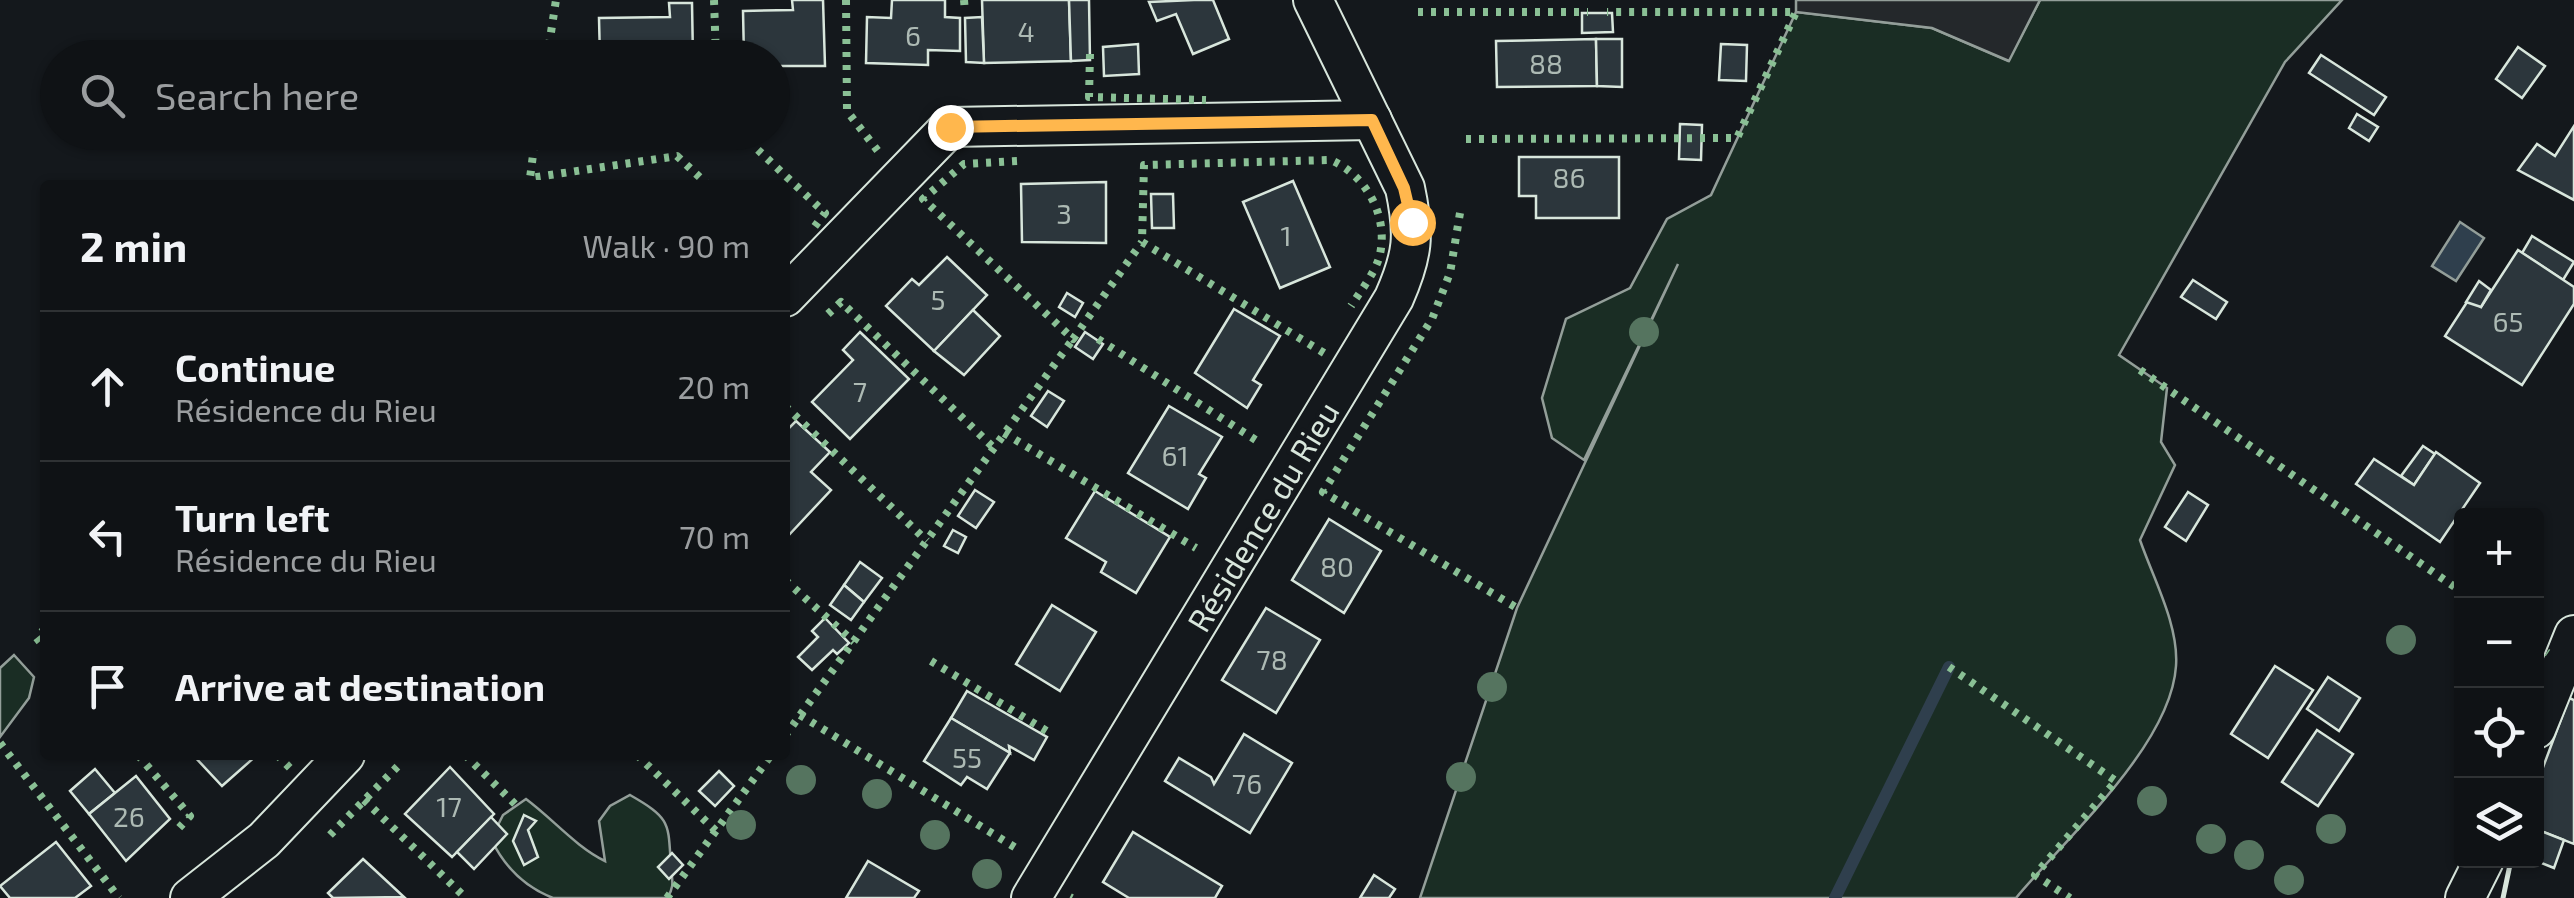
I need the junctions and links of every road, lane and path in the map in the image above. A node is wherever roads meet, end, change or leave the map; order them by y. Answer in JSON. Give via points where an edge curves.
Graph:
{"nodes":[{"id":1,"x":1312,"y":0,"type":"edge"},
{"id":2,"x":1372,"y":120,"type":"junction"},
{"id":3,"x":790,"y":293,"type":"edge"},
{"id":4,"x":2574,"y":635,"type":"edge"},
{"id":5,"x":2544,"y":709,"type":"edge"},
{"id":6,"x":340,"y":760,"type":"edge"},
{"id":7,"x":2480,"y":868,"type":"edge"},
{"id":8,"x":190,"y":898,"type":"edge"},
{"id":9,"x":1031,"y":898,"type":"edge"},
{"id":10,"x":2465,"y":898,"type":"edge"}],
"edges":[{"from":1,"to":2,"type":"street","name":"Résidence du Rieu"},
{"from":2,"to":3,"type":"street","via":[[950,127]]},
{"from":2,"to":9,"type":"street","name":"Résidence du Rieu","via":[[1404,188],[1412,258]]},
{"from":4,"to":5,"type":"street"},
{"from":6,"to":8,"type":"street","via":[[264,840]]},
{"from":7,"to":10,"type":"street"}]}
